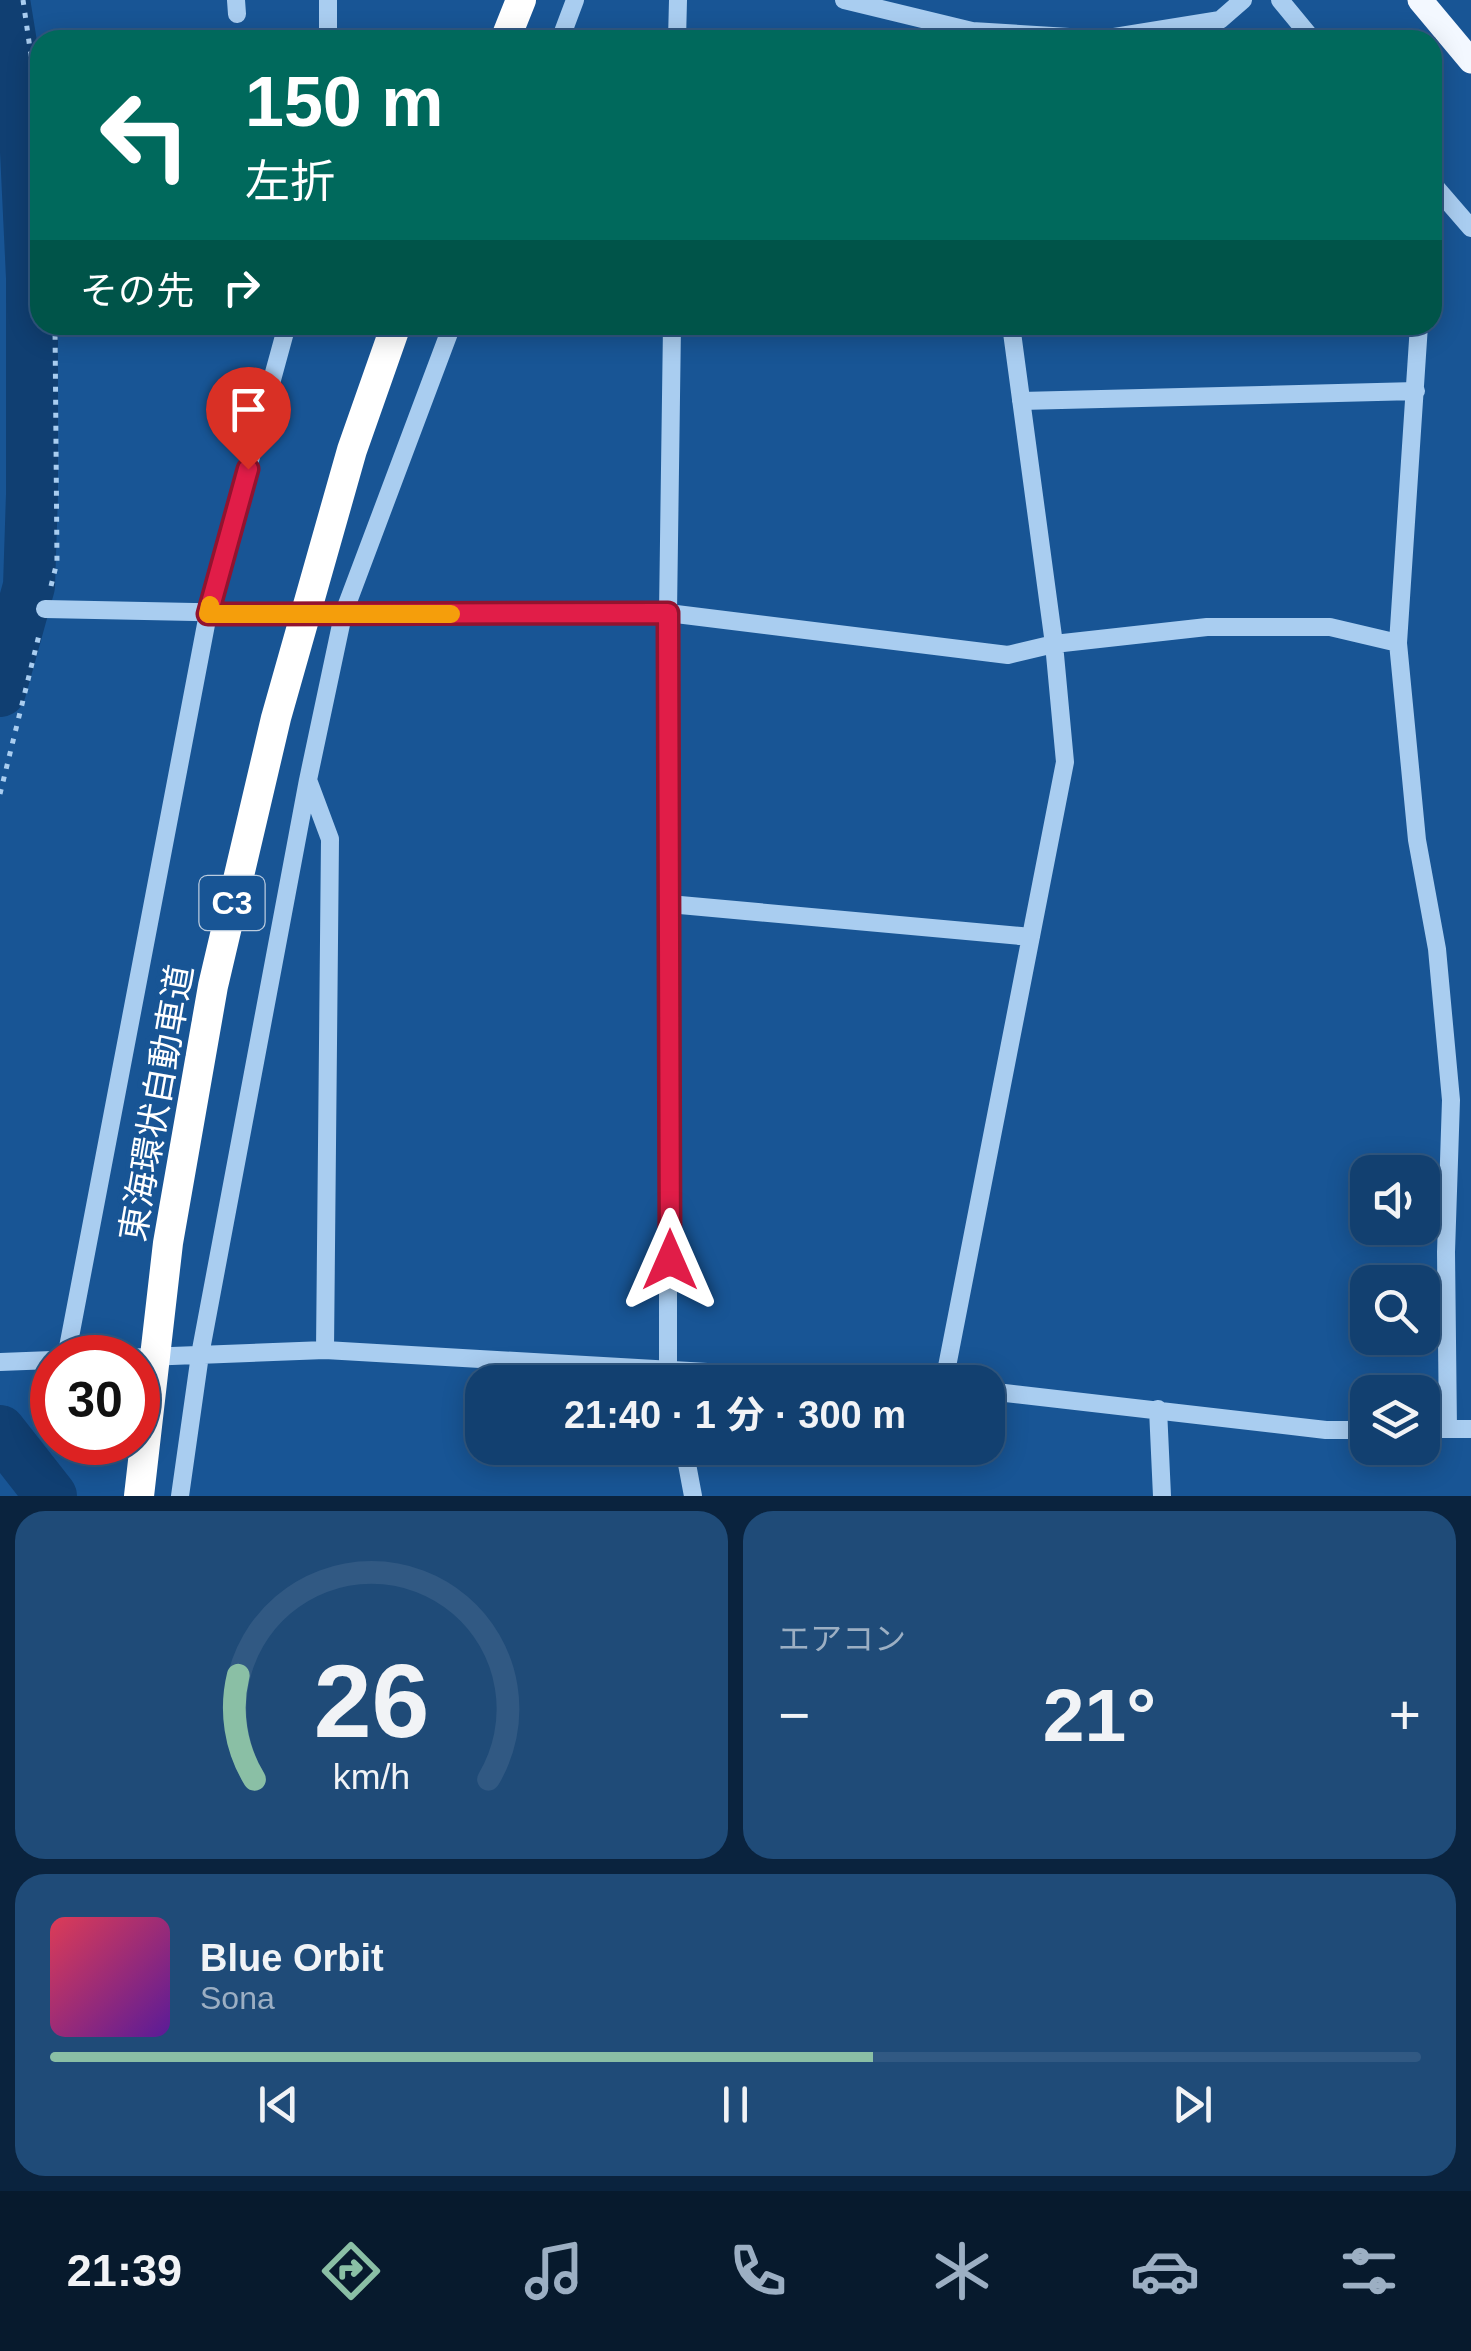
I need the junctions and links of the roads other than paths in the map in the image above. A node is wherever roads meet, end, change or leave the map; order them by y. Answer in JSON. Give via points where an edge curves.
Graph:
{"nodes":[{"id":1,"x":328,"y":0,"type":"edge"},
{"id":2,"x":521,"y":0,"type":"edge"},
{"id":3,"x":575,"y":0,"type":"edge"},
{"id":4,"x":678,"y":0,"type":"edge"},
{"id":5,"x":844,"y":0,"type":"edge"},
{"id":6,"x":1244,"y":0,"type":"edge"},
{"id":7,"x":1280,"y":0,"type":"edge"},
{"id":8,"x":1420,"y":0,"type":"edge"},
{"id":9,"x":328,"y":30,"type":"edge"},
{"id":10,"x":508,"y":30,"type":"edge"},
{"id":11,"x":564,"y":30,"type":"edge"},
{"id":12,"x":677,"y":30,"type":"edge"},
{"id":13,"x":951,"y":30,"type":"edge"},
{"id":14,"x":1158,"y":30,"type":"edge"},
{"id":15,"x":1305,"y":30,"type":"edge"},
{"id":16,"x":1471,"y":61,"type":"edge"},
{"id":17,"x":1442,"y":201,"type":"edge"},
{"id":18,"x":1471,"y":228,"type":"edge"},
{"id":19,"x":284,"y":335,"type":"edge"},
{"id":20,"x":392,"y":335,"type":"edge"},
{"id":21,"x":448,"y":335,"type":"edge"},
{"id":22,"x":672,"y":335,"type":"edge"},
{"id":23,"x":1013,"y":335,"type":"edge"},
{"id":24,"x":1419,"y":335,"type":"edge"},
{"id":25,"x":1416,"y":391,"type":"junction"},
{"id":26,"x":1021,"y":401,"type":"junction"},
{"id":27,"x":45,"y":609,"type":"road end"},
{"id":28,"x":668,"y":613,"type":"junction"},
{"id":29,"x":208,"y":614,"type":"junction"},
{"id":30,"x":343,"y":615,"type":"junction"},
{"id":31,"x":1398,"y":643,"type":"junction"},
{"id":32,"x":1054,"y":644,"type":"junction"},
{"id":33,"x":308,"y":780,"type":"junction"},
{"id":34,"x":669,"y":904,"type":"junction"},
{"id":35,"x":1031,"y":936,"type":"junction"},
{"id":36,"x":70,"y":1335,"type":"edge"},
{"id":37,"x":326,"y":1350,"type":"junction"},
{"id":38,"x":200,"y":1355,"type":"junction"},
{"id":39,"x":160,"y":1356,"type":"edge"},
{"id":40,"x":30,"y":1361,"type":"edge"},
{"id":41,"x":0,"y":1362,"type":"edge"},
{"id":42,"x":524,"y":1365,"type":"edge"},
{"id":43,"x":669,"y":1365,"type":"edge"},
{"id":44,"x":947,"y":1365,"type":"edge"},
{"id":45,"x":1005,"y":1393,"type":"edge"},
{"id":46,"x":1158,"y":1409,"type":"junction"},
{"id":47,"x":1440,"y":1429,"type":"edge"},
{"id":48,"x":1448,"y":1429,"type":"junction"},
{"id":49,"x":1471,"y":1429,"type":"edge"},
{"id":50,"x":1350,"y":1430,"type":"edge"},
{"id":51,"x":687,"y":1465,"type":"edge"},
{"id":52,"x":139,"y":1496,"type":"edge"},
{"id":53,"x":180,"y":1496,"type":"edge"},
{"id":54,"x":693,"y":1496,"type":"edge"},
{"id":55,"x":1162,"y":1496,"type":"edge"}],
"edges":[{"from":1,"to":9,"type":"street"},
{"from":2,"to":10,"type":"highway"},
{"from":3,"to":11,"type":"street"},
{"from":4,"to":12,"type":"street"},
{"from":5,"to":13,"type":"street"},
{"from":6,"to":14,"type":"street","via":[[1220,20]]},
{"from":7,"to":15,"type":"street"},
{"from":8,"to":16,"type":"main road"},
{"from":17,"to":18,"type":"street"},
{"from":19,"to":29,"type":"street"},
{"from":20,"to":52,"type":"highway","name":"東海環状自動車道","number":"C3","bridge":true,"via":[[352,450],[281,699],[213,986],[168,1244]]},
{"from":21,"to":30,"type":"street"},
{"from":22,"to":28,"type":"street"},
{"from":23,"to":26,"type":"street"},
{"from":24,"to":25,"type":"street"},
{"from":25,"to":26,"type":"street"},
{"from":25,"to":31,"type":"street"},
{"from":26,"to":32,"type":"street"},
{"from":27,"to":29,"type":"street"},
{"from":28,"to":30,"type":"street"},
{"from":28,"to":32,"type":"street","via":[[1008,655]]},
{"from":28,"to":34,"type":"street"},
{"from":29,"to":30,"type":"street"},
{"from":29,"to":36,"type":"street"},
{"from":30,"to":33,"type":"street"},
{"from":31,"to":32,"type":"street","via":[[1330,627],[1207,626]]},
{"from":31,"to":48,"type":"street","via":[[1451,1100]]},
{"from":32,"to":35,"type":"street","via":[[1066,762]]},
{"from":33,"to":37,"type":"street","via":[[330,839]]},
{"from":33,"to":38,"type":"street"},
{"from":34,"to":35,"type":"street"},
{"from":34,"to":43,"type":"street"},
{"from":35,"to":44,"type":"street"},
{"from":37,"to":38,"type":"street"},
{"from":37,"to":42,"type":"street"},
{"from":38,"to":39,"type":"street"},
{"from":38,"to":53,"type":"street"},
{"from":40,"to":41,"type":"street"},
{"from":45,"to":46,"type":"street"},
{"from":46,"to":50,"type":"street"},
{"from":46,"to":55,"type":"street"},
{"from":47,"to":48,"type":"street"},
{"from":48,"to":49,"type":"street"},
{"from":51,"to":54,"type":"street"}]}
